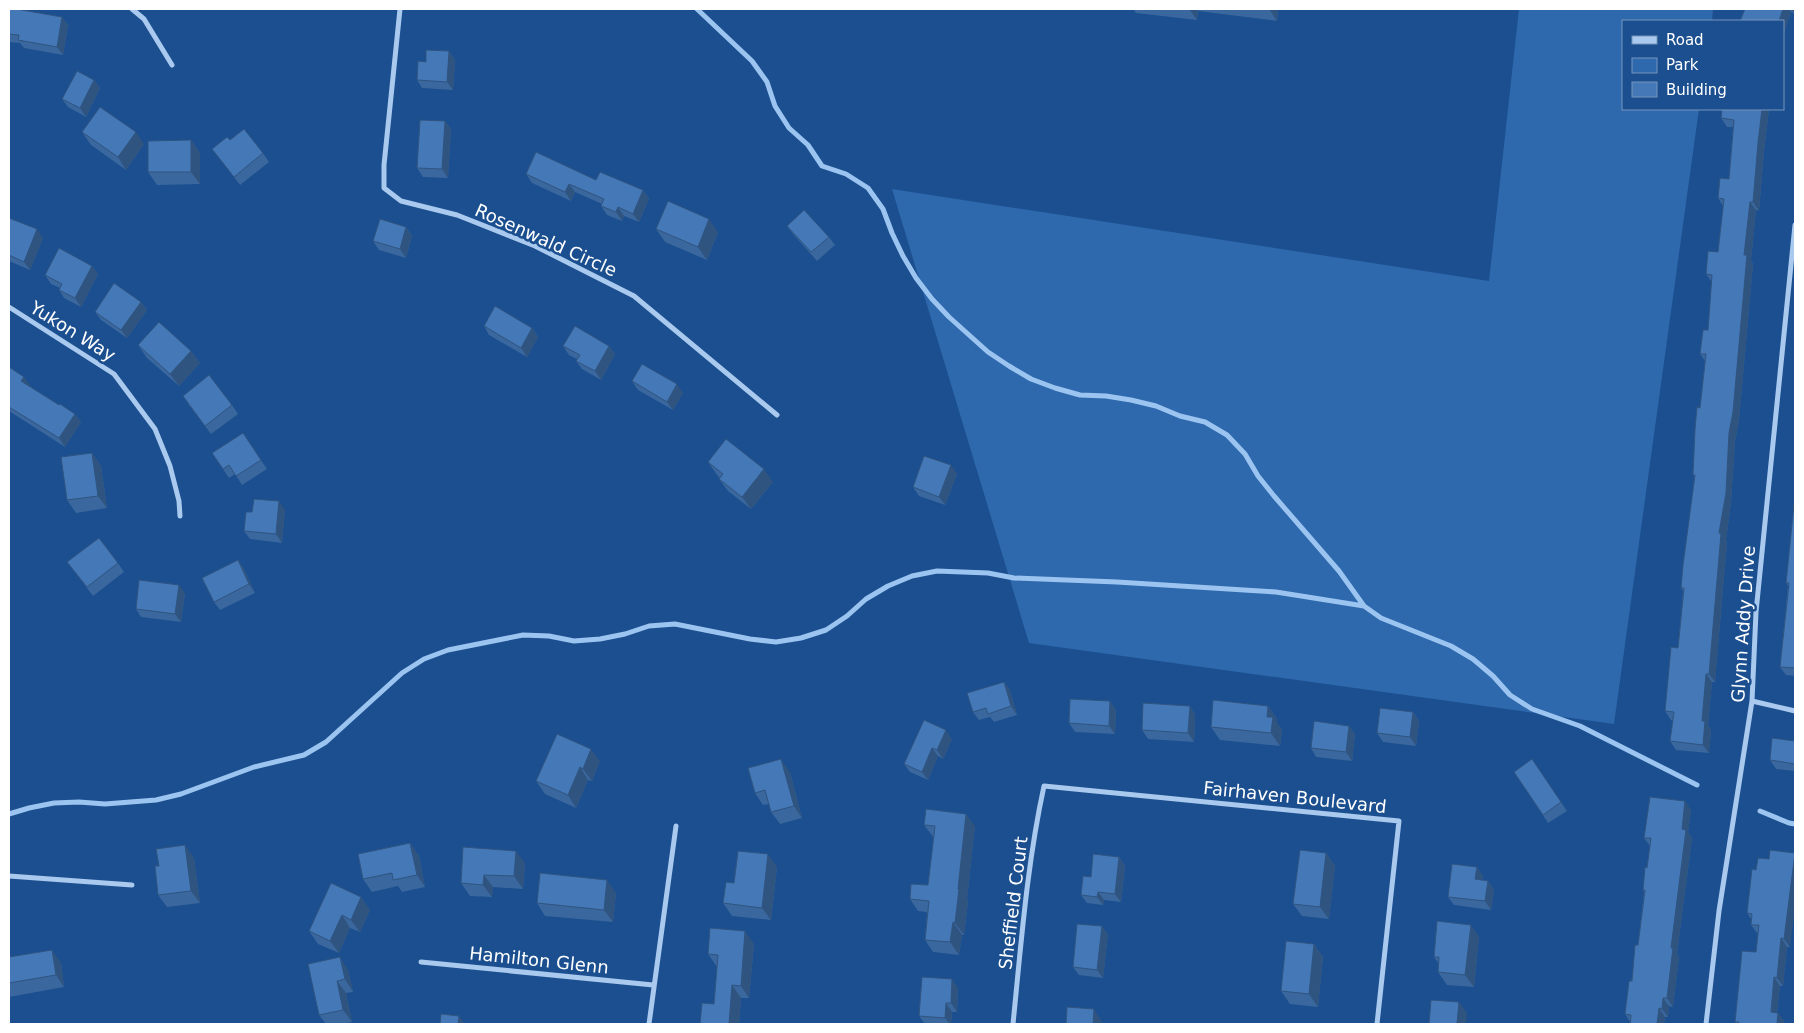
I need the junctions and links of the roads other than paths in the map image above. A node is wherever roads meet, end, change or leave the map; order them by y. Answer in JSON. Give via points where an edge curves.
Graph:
{"nodes":[{"id":1,"x":132,"y":9,"type":"edge"},
{"id":2,"x":400,"y":9,"type":"edge"},
{"id":3,"x":172,"y":65,"type":"dead end"},
{"id":4,"x":1795,"y":225,"type":"edge"},
{"id":5,"x":9,"y":307,"type":"edge"},
{"id":6,"x":777,"y":415,"type":"dead end"},
{"id":7,"x":180,"y":516,"type":"dead end"},
{"id":8,"x":1752,"y":701,"type":"junction"},
{"id":9,"x":1795,"y":711,"type":"edge"},
{"id":10,"x":1044,"y":786,"type":"joint"},
{"id":11,"x":676,"y":826,"type":"dead end"},
{"id":12,"x":9,"y":876,"type":"edge"},
{"id":13,"x":132,"y":885,"type":"dead end"},
{"id":14,"x":421,"y":962,"type":"dead end"},
{"id":15,"x":654,"y":985,"type":"junction"},
{"id":16,"x":650,"y":1024,"type":"edge"},
{"id":17,"x":1013,"y":1024,"type":"edge"},
{"id":18,"x":1377,"y":1024,"type":"edge"},
{"id":19,"x":1706,"y":1024,"type":"edge"}],
"edges":[{"from":1,"to":3,"type":"street","via":[[144,19]]},
{"from":2,"to":6,"type":"street","name":"Rosenwald Circle","via":[[384,188],[401,201],[457,214],[535,246],[634,296]]},
{"from":4,"to":8,"type":"street","name":"Glynn Addy Drive","via":[[1756,612]]},
{"from":5,"to":7,"type":"street","name":"Yukon Way","via":[[114,374],[155,429],[170,466]]},
{"from":8,"to":9,"type":"street"},
{"from":8,"to":19,"type":"street","name":"Glynn Addy Drive","via":[[1719,911]]},
{"from":10,"to":17,"type":"street","name":"Sheffield Court","via":[[1027,891]]},
{"from":10,"to":18,"type":"street","name":"Fairhaven Boulevard","via":[[1399,821]]},
{"from":11,"to":15,"type":"street"},
{"from":12,"to":13,"type":"street"},
{"from":14,"to":15,"type":"street","name":"Hamilton Glenn"},
{"from":15,"to":16,"type":"street"}]}
